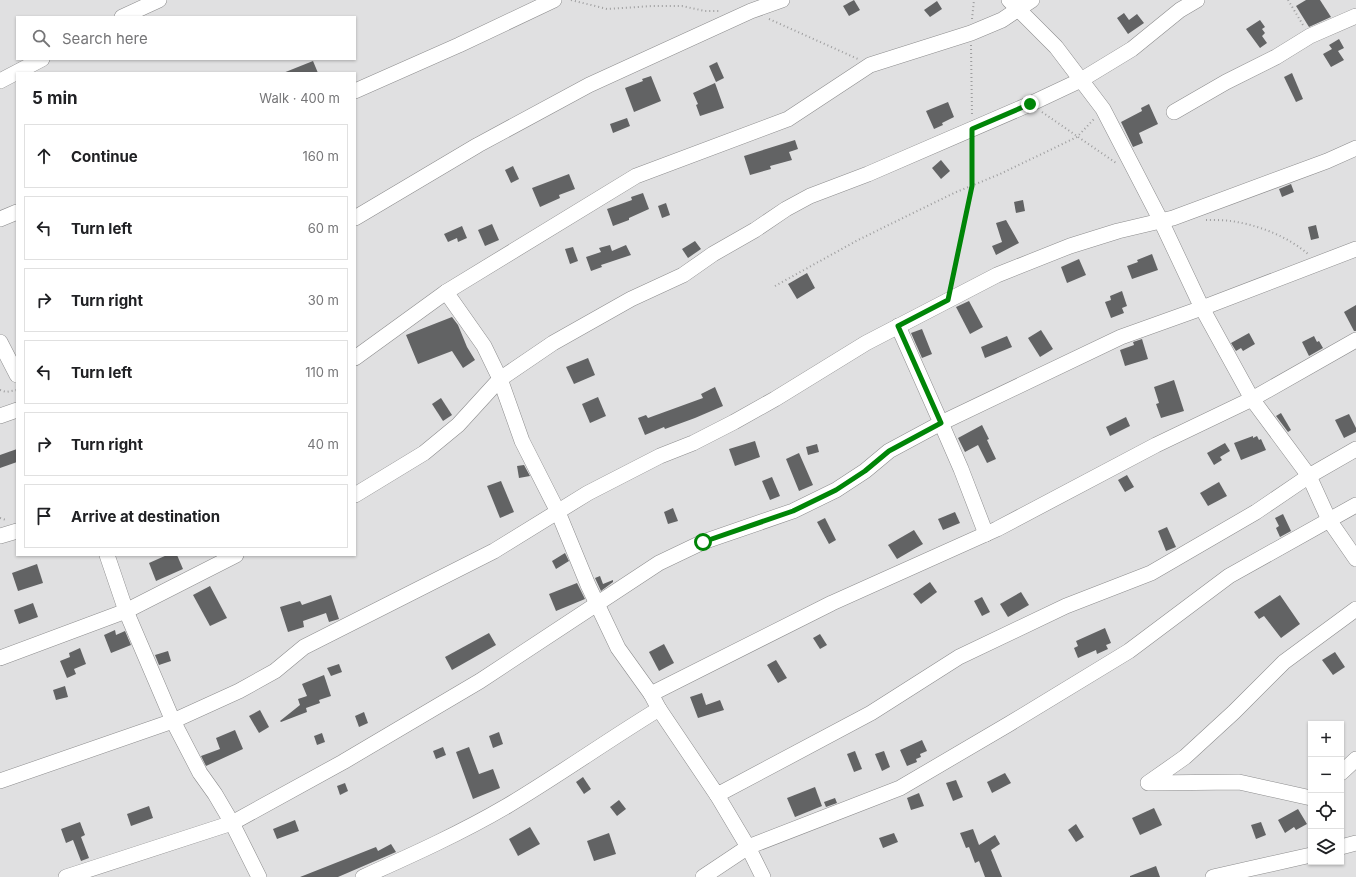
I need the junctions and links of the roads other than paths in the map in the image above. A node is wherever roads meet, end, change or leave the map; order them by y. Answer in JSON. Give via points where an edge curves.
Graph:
{"nodes":[{"id":1,"x":159,"y":0,"type":"edge"},
{"id":2,"x":554,"y":0,"type":"edge"},
{"id":3,"x":782,"y":0,"type":"edge"},
{"id":4,"x":1032,"y":0,"type":"edge"},
{"id":5,"x":1197,"y":0,"type":"edge"},
{"id":6,"x":1014,"y":5,"type":"edge"},
{"id":7,"x":124,"y":16,"type":"edge"},
{"id":8,"x":1356,"y":16,"type":"edge"},
{"id":9,"x":40,"y":60,"type":"edge"},
{"id":10,"x":17,"y":72,"type":"edge"},
{"id":11,"x":16,"y":73,"type":"edge"},
{"id":12,"x":1081,"y":80,"type":"junction"},
{"id":13,"x":0,"y":81,"type":"edge"},
{"id":14,"x":356,"y":91,"type":"edge"},
{"id":15,"x":1174,"y":112,"type":"dead end"},
{"id":16,"x":1356,"y":148,"type":"edge"},
{"id":17,"x":16,"y":212,"type":"edge"},
{"id":18,"x":356,"y":217,"type":"edge"},
{"id":19,"x":0,"y":219,"type":"edge"},
{"id":20,"x":1161,"y":221,"type":"junction"},
{"id":21,"x":1356,"y":249,"type":"edge"},
{"id":22,"x":446,"y":292,"type":"junction"},
{"id":23,"x":1202,"y":308,"type":"junction"},
{"id":24,"x":898,"y":326,"type":"junction"},
{"id":25,"x":1356,"y":340,"type":"edge"},
{"id":26,"x":0,"y":342,"type":"edge"},
{"id":27,"x":356,"y":357,"type":"edge"},
{"id":28,"x":16,"y":373,"type":"edge"},
{"id":29,"x":500,"y":379,"type":"junction"},
{"id":30,"x":1252,"y":399,"type":"junction"},
{"id":31,"x":16,"y":410,"type":"edge"},
{"id":32,"x":0,"y":416,"type":"edge"},
{"id":33,"x":941,"y":423,"type":"junction"},
{"id":34,"x":1356,"y":449,"type":"edge"},
{"id":35,"x":1309,"y":476,"type":"junction"},
{"id":36,"x":356,"y":494,"type":"edge"},
{"id":37,"x":1356,"y":504,"type":"edge"},
{"id":38,"x":558,"y":512,"type":"junction"},
{"id":39,"x":1329,"y":520,"type":"junction"},
{"id":40,"x":16,"y":531,"type":"edge"},
{"id":41,"x":986,"y":534,"type":"junction"},
{"id":42,"x":0,"y":536,"type":"edge"},
{"id":43,"x":106,"y":556,"type":"edge"},
{"id":44,"x":234,"y":556,"type":"edge"},
{"id":45,"x":1356,"y":559,"type":"edge"},
{"id":46,"x":598,"y":604,"type":"junction"},
{"id":47,"x":1356,"y":609,"type":"edge"},
{"id":48,"x":126,"y":611,"type":"junction"},
{"id":49,"x":0,"y":658,"type":"edge"},
{"id":50,"x":651,"y":694,"type":"junction"},
{"id":51,"x":659,"y":709,"type":"junction"},
{"id":52,"x":173,"y":721,"type":"junction"},
{"id":53,"x":1356,"y":759,"type":"edge"},
{"id":54,"x":1344,"y":770,"type":"edge"},
{"id":55,"x":0,"y":782,"type":"edge"},
{"id":56,"x":717,"y":795,"type":"junction"},
{"id":57,"x":1308,"y":797,"type":"edge"},
{"id":58,"x":232,"y":823,"type":"junction"},
{"id":59,"x":1356,"y":843,"type":"edge"},
{"id":60,"x":1344,"y":846,"type":"edge"},
{"id":61,"x":748,"y":847,"type":"junction"},
{"id":62,"x":1308,"y":856,"type":"edge"},
{"id":63,"x":66,"y":877,"type":"edge"},
{"id":64,"x":259,"y":877,"type":"edge"},
{"id":65,"x":363,"y":877,"type":"edge"},
{"id":66,"x":703,"y":877,"type":"edge"},
{"id":67,"x":763,"y":877,"type":"edge"},
{"id":68,"x":1213,"y":877,"type":"edge"}],
"edges":[{"from":1,"to":7,"type":"street"},
{"from":2,"to":14,"type":"street"},
{"from":3,"to":18,"type":"street","via":[[751,11],[589,85],[478,145]]},
{"from":4,"to":6,"type":"street"},
{"from":5,"to":12,"type":"street","via":[[1180,10],[1132,49]]},
{"from":6,"to":12,"type":"street","via":[[1056,47]]},
{"from":6,"to":22,"type":"street","via":[[1002,20],[971,33],[870,65],[788,119],[636,176]]},
{"from":8,"to":15,"type":"street","via":[[1310,36]]},
{"from":9,"to":10,"type":"street"},
{"from":11,"to":13,"type":"street"},
{"from":12,"to":20,"type":"street","via":[[1103,110]]},
{"from":12,"to":29,"type":"street","via":[[868,174],[810,196],[683,275],[630,299],[553,343]]},
{"from":16,"to":20,"type":"street","via":[[1327,161]]},
{"from":17,"to":19,"type":"street"},
{"from":20,"to":23,"type":"street"},
{"from":20,"to":24,"type":"street","via":[[1070,246],[997,275]]},
{"from":21,"to":23,"type":"street"},
{"from":22,"to":27,"type":"street"},
{"from":22,"to":29,"type":"street","via":[[484,346]]},
{"from":23,"to":30,"type":"street"},
{"from":23,"to":33,"type":"street","via":[[1121,337]]},
{"from":24,"to":33,"type":"street"},
{"from":24,"to":38,"type":"street","via":[[734,422],[594,489]]},
{"from":25,"to":30,"type":"street"},
{"from":26,"to":28,"type":"street"},
{"from":29,"to":36,"type":"street","via":[[458,425],[424,453]]},
{"from":29,"to":38,"type":"street","via":[[522,441]]},
{"from":30,"to":35,"type":"street"},
{"from":30,"to":41,"type":"street","via":[[1156,445]]},
{"from":31,"to":32,"type":"street"},
{"from":33,"to":41,"type":"street"},
{"from":33,"to":46,"type":"street","via":[[889,451],[836,490],[793,511],[703,542],[659,563]]},
{"from":34,"to":35,"type":"street"},
{"from":35,"to":39,"type":"street"},
{"from":35,"to":56,"type":"street","via":[[1256,512],[1151,573],[1066,606],[960,657],[871,713]]},
{"from":37,"to":39,"type":"street"},
{"from":38,"to":46,"type":"street"},
{"from":38,"to":52,"type":"street","via":[[494,551],[304,647],[275,671],[239,691]]},
{"from":39,"to":45,"type":"street"},
{"from":39,"to":61,"type":"street","via":[[1229,576],[1128,650],[900,788]]},
{"from":40,"to":42,"type":"street"},
{"from":41,"to":50,"type":"street","via":[[832,603]]},
{"from":43,"to":48,"type":"street"},
{"from":44,"to":48,"type":"street"},
{"from":46,"to":50,"type":"street","via":[[618,648]]},
{"from":46,"to":58,"type":"street","via":[[480,681],[343,762]]},
{"from":47,"to":57,"type":"street","via":[[1284,662],[1186,757],[1148,783],[1239,782]]},
{"from":48,"to":49,"type":"street"},
{"from":48,"to":52,"type":"street"},
{"from":50,"to":51,"type":"street"},
{"from":51,"to":56,"type":"street"},
{"from":51,"to":65,"type":"street","via":[[506,806],[432,845]]},
{"from":52,"to":55,"type":"street"},
{"from":52,"to":58,"type":"street","via":[[200,773]]},
{"from":53,"to":54,"type":"street"},
{"from":56,"to":61,"type":"street"},
{"from":58,"to":63,"type":"street"},
{"from":58,"to":64,"type":"street"},
{"from":59,"to":60,"type":"street"},
{"from":61,"to":66,"type":"street"},
{"from":61,"to":67,"type":"street"},
{"from":62,"to":68,"type":"street"}]}
